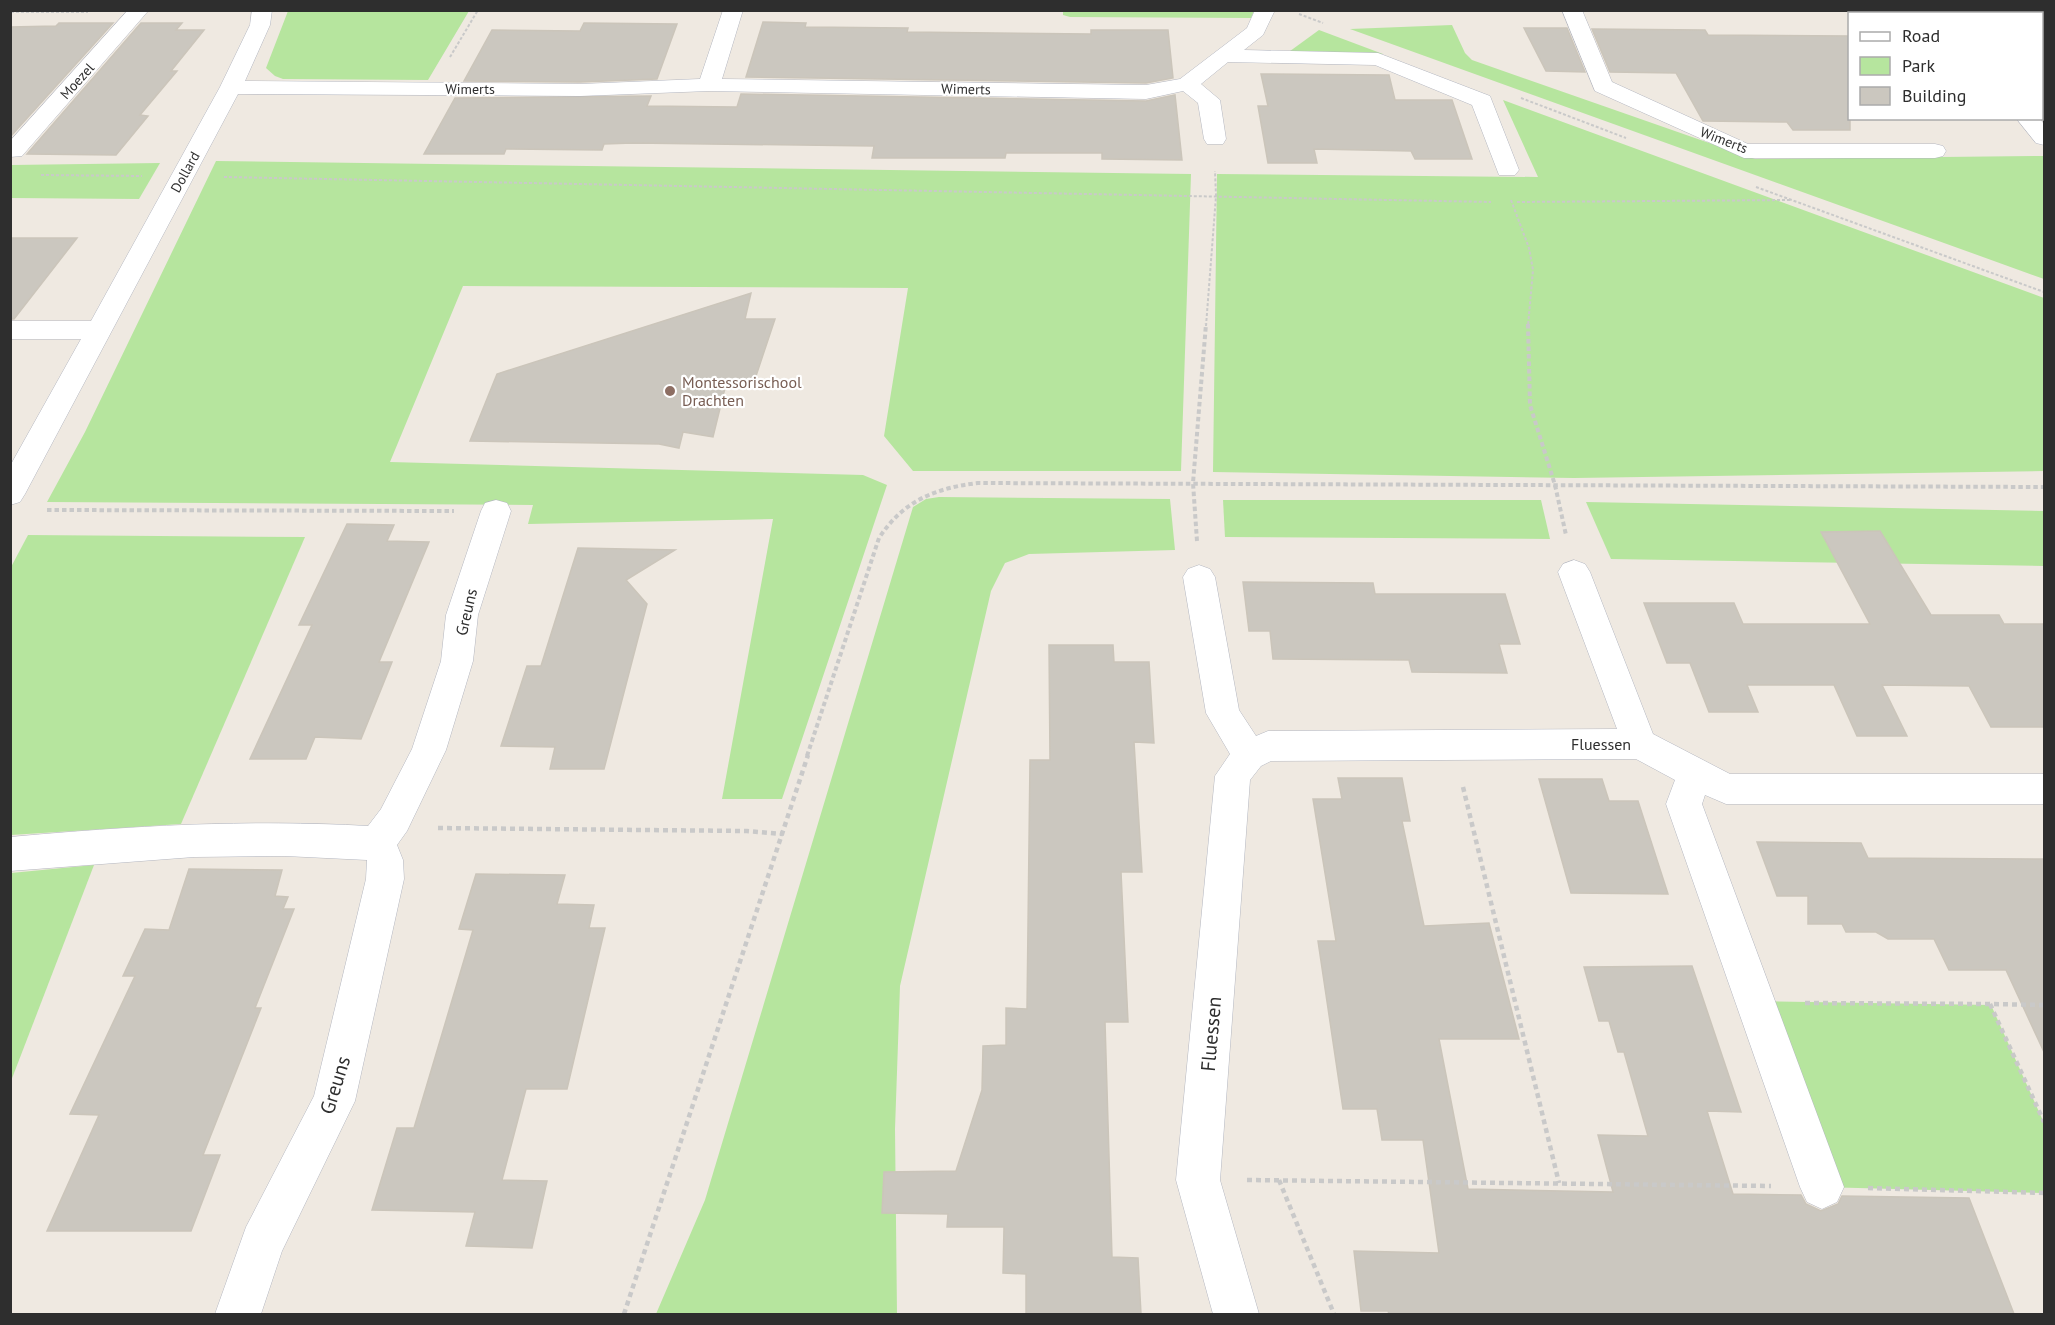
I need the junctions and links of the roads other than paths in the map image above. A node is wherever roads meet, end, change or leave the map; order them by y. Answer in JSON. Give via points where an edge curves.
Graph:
{"nodes":[{"id":1,"x":262,"y":10,"type":"edge"},
{"id":2,"x":733,"y":10,"type":"edge"},
{"id":3,"x":1265,"y":10,"type":"edge"},
{"id":4,"x":1572,"y":10,"type":"edge"},
{"id":5,"x":138,"y":11,"type":"edge"},
{"id":6,"x":1224,"y":56,"type":"junction"},
{"id":7,"x":1187,"y":84,"type":"junction"},
{"id":8,"x":709,"y":85,"type":"junction"},
{"id":9,"x":231,"y":87,"type":"junction"},
{"id":10,"x":2029,"y":120,"type":"edge"},
{"id":11,"x":2044,"y":138,"type":"edge"},
{"id":12,"x":1215,"y":139,"type":"road end"},
{"id":13,"x":14,"y":151,"type":"dead end"},
{"id":14,"x":1935,"y":151,"type":"dead end"},
{"id":15,"x":1507,"y":170,"type":"road end"},
{"id":16,"x":10,"y":330,"type":"edge"},
{"id":17,"x":99,"y":330,"type":"junction"},
{"id":18,"x":10,"y":494,"type":"edge"},
{"id":19,"x":496,"y":511,"type":"road end"},
{"id":20,"x":1574,"y":572,"type":"road end"},
{"id":21,"x":1199,"y":578,"type":"road end"},
{"id":22,"x":1640,"y":744,"type":"junction"},
{"id":23,"x":1249,"y":755,"type":"junction"},
{"id":24,"x":1695,"y":773,"type":"junction"},
{"id":25,"x":2044,"y":789,"type":"edge"},
{"id":26,"x":377,"y":843,"type":"junction"},
{"id":27,"x":10,"y":854,"type":"edge"},
{"id":28,"x":1822,"y":1187,"type":"road end"},
{"id":29,"x":238,"y":1314,"type":"edge"},
{"id":30,"x":1236,"y":1314,"type":"edge"}],
"edges":[{"from":1,"to":9,"type":"street","name":"Dollard","via":[[260,25]]},
{"from":2,"to":8,"type":"street"},
{"from":3,"to":6,"type":"street","name":"Wimerts","via":[[1256,31]]},
{"from":4,"to":14,"type":"street","name":"Wimerts","via":[[1603,86],[1744,151]]},
{"from":5,"to":13,"type":"street","name":"Moezel"},
{"from":6,"to":7,"type":"street","name":"Wimerts"},
{"from":6,"to":15,"type":"street","via":[[1378,59],[1482,101]]},
{"from":7,"to":8,"type":"street","name":"Wimerts","via":[[1146,92]]},
{"from":7,"to":12,"type":"street","via":[[1209,100]]},
{"from":8,"to":9,"type":"street","name":"Wimerts","via":[[580,90]]},
{"from":9,"to":17,"type":"street","name":"Dollard"},
{"from":10,"to":11,"type":"street"},
{"from":16,"to":17,"type":"street"},
{"from":17,"to":18,"type":"street","name":"Dollard"},
{"from":19,"to":26,"type":"street","name":"Greuns","via":[[462,615],[458,661],[429,750],[394,820]]},
{"from":20,"to":22,"type":"street"},
{"from":21,"to":23,"type":"street","via":[[1223,714]]},
{"from":22,"to":23,"type":"street","name":"Fluessen","via":[[1268,746]]},
{"from":22,"to":24,"type":"street","name":"Fluessen"},
{"from":23,"to":30,"type":"street","name":"Fluessen","via":[[1233,776],[1198,1180]]},
{"from":24,"to":25,"type":"street","name":"Fluessen","via":[[1726,789]]},
{"from":24,"to":28,"type":"street","via":[[1684,804]]},
{"from":26,"to":27,"type":"street","via":[[229,838],[132,842]]},
{"from":26,"to":29,"type":"street","name":"Greuns","via":[[385,860],[385,879],[334,1101],[262,1243]]}]}
